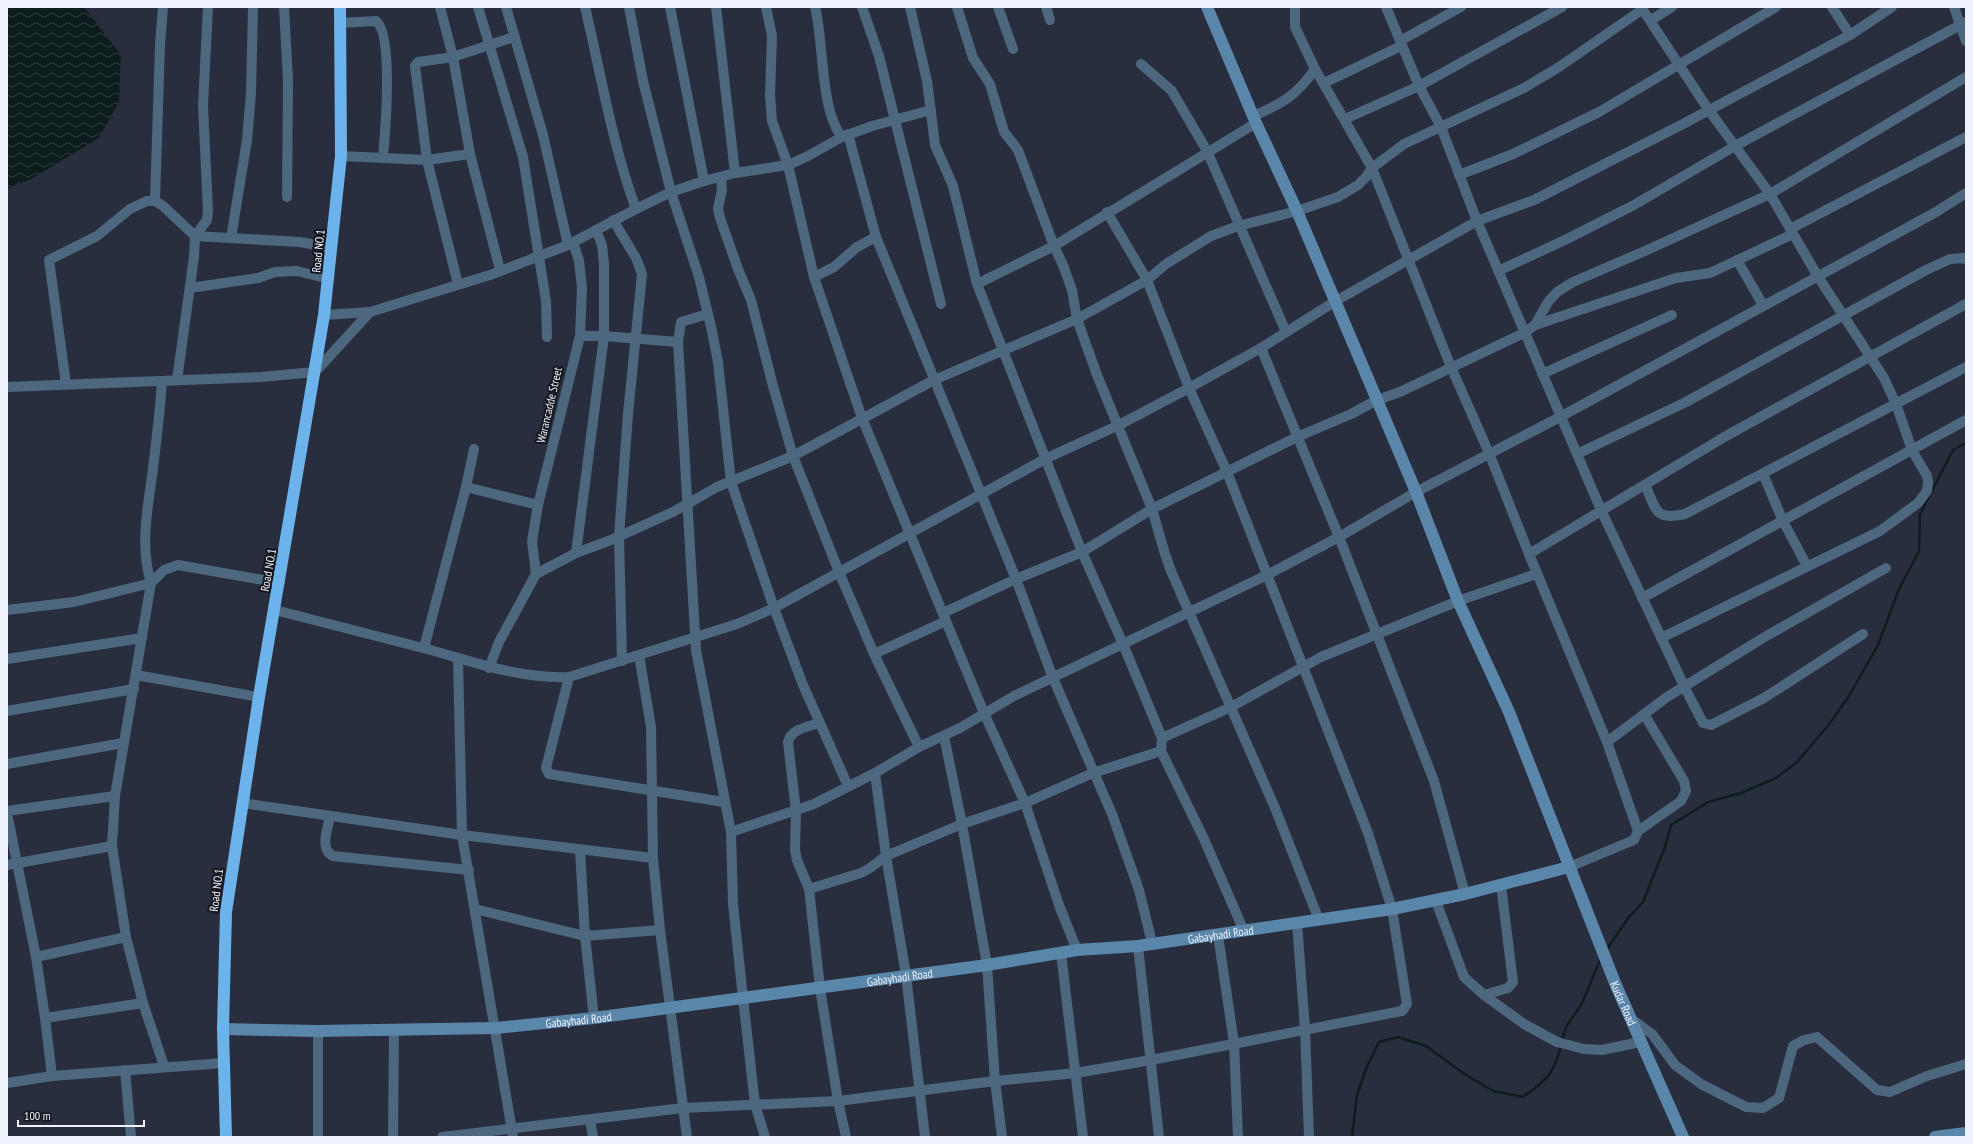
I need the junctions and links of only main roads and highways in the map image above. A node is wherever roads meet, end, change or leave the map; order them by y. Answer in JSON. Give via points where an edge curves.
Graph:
{"nodes":[{"id":1,"x":340,"y":7,"type":"edge"},
{"id":2,"x":226,"y":1137,"type":"edge"}],
"edges":[{"from":1,"to":2,"type":"highway","name":"Road NO.1","via":[[341,156],[329,279],[226,912],[223,1029]]}]}
